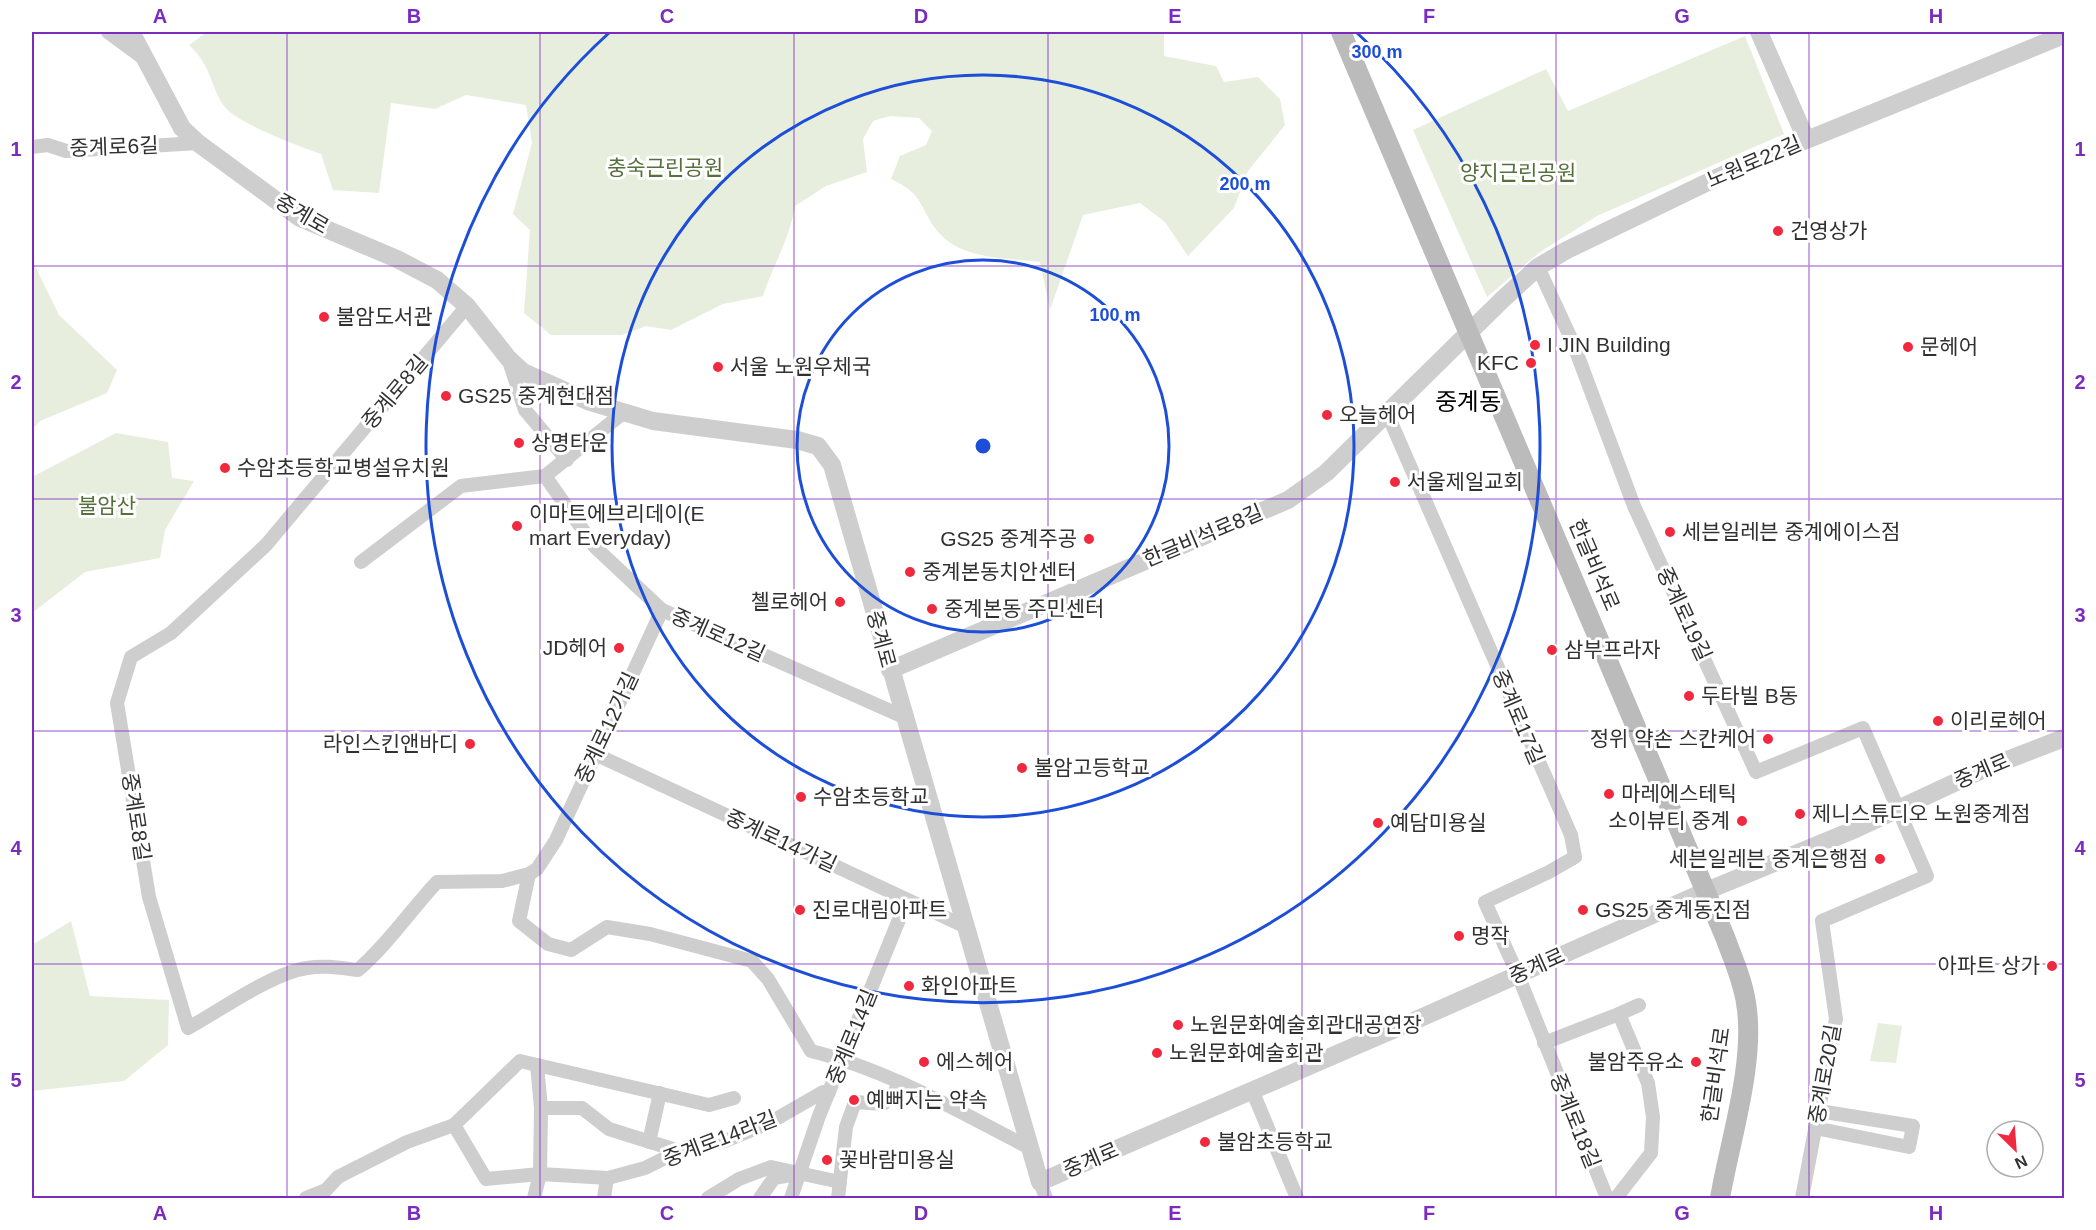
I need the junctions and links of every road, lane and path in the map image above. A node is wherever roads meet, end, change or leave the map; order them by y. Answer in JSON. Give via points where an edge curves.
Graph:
{"nodes":[{"id":1,"x":108,"y":32,"type":"edge"},
{"id":2,"x":131,"y":32,"type":"edge"},
{"id":3,"x":1341,"y":32,"type":"edge"},
{"id":4,"x":1759,"y":32,"type":"edge"},
{"id":5,"x":2064,"y":35,"type":"edge"},
{"id":6,"x":142,"y":57,"type":"junction"},
{"id":7,"x":1806,"y":139,"type":"junction"},
{"id":8,"x":198,"y":143,"type":"junction"},
{"id":9,"x":32,"y":147,"type":"edge"},
{"id":10,"x":1538,"y":267,"type":"junction"},
{"id":11,"x":467,"y":306,"type":"junction"},
{"id":12,"x":1469,"y":331,"type":"junction"},
{"id":13,"x":508,"y":358,"type":"junction"},
{"id":14,"x":623,"y":413,"type":"junction"},
{"id":15,"x":1387,"y":413,"type":"junction"},
{"id":16,"x":567,"y":460,"type":"junction"},
{"id":17,"x":545,"y":476,"type":"junction"},
{"id":18,"x":361,"y":562,"type":"dead end"},
{"id":19,"x":662,"y":610,"type":"junction"},
{"id":20,"x":890,"y":670,"type":"junction"},
{"id":21,"x":904,"y":717,"type":"junction"},
{"id":22,"x":2064,"y":738,"type":"edge"},
{"id":23,"x":595,"y":754,"type":"junction"},
{"id":24,"x":1898,"y":809,"type":"junction"},
{"id":25,"x":529,"y":874,"type":"junction"},
{"id":26,"x":1704,"y":892,"type":"junction"},
{"id":27,"x":907,"y":900,"type":"junction"},
{"id":28,"x":966,"y":927,"type":"junction"},
{"id":29,"x":1518,"y":975,"type":"junction"},
{"id":30,"x":1639,"y":1005,"type":"dead end"},
{"id":31,"x":1619,"y":1014,"type":"junction"},
{"id":32,"x":1544,"y":1043,"type":"junction"},
{"id":33,"x":844,"y":1059,"type":"junction"},
{"id":34,"x":537,"y":1065,"type":"junction"},
{"id":35,"x":899,"y":1082,"type":"junction"},
{"id":36,"x":1252,"y":1090,"type":"junction"},
{"id":37,"x":829,"y":1092,"type":"junction"},
{"id":38,"x":660,"y":1093,"type":"junction"},
{"id":39,"x":734,"y":1098,"type":"dead end"},
{"id":40,"x":541,"y":1108,"type":"junction"},
{"id":41,"x":1819,"y":1111,"type":"junction"},
{"id":42,"x":454,"y":1125,"type":"junction"},
{"id":43,"x":1815,"y":1128,"type":"junction"},
{"id":44,"x":649,"y":1142,"type":"junction"},
{"id":45,"x":1032,"y":1149,"type":"junction"},
{"id":46,"x":679,"y":1151,"type":"junction"},
{"id":47,"x":540,"y":1174,"type":"junction"},
{"id":48,"x":800,"y":1174,"type":"junction"},
{"id":49,"x":607,"y":1178,"type":"junction"},
{"id":50,"x":840,"y":1182,"type":"junction"},
{"id":51,"x":1043,"y":1190,"type":"edge"},
{"id":52,"x":306,"y":1198,"type":"edge"},
{"id":53,"x":534,"y":1198,"type":"edge"},
{"id":54,"x":604,"y":1198,"type":"edge"},
{"id":55,"x":708,"y":1198,"type":"edge"},
{"id":56,"x":760,"y":1198,"type":"edge"},
{"id":57,"x":791,"y":1198,"type":"edge"},
{"id":58,"x":838,"y":1198,"type":"edge"},
{"id":59,"x":1297,"y":1198,"type":"edge"},
{"id":60,"x":1607,"y":1198,"type":"edge"},
{"id":61,"x":1616,"y":1198,"type":"edge"},
{"id":62,"x":1720,"y":1198,"type":"edge"},
{"id":63,"x":1802,"y":1198,"type":"edge"}],
"edges":[{"from":1,"to":6,"type":"street"},
{"from":2,"to":6,"type":"street","name":"중계로"},
{"from":3,"to":12,"type":"main road","name":"한글비석로"},
{"from":4,"to":7,"type":"street"},
{"from":5,"to":7,"type":"street","name":"노원로22길"},
{"from":6,"to":8,"type":"street","name":"중계로","via":[[182,128]]},
{"from":7,"to":10,"type":"street","name":"노원로22길","via":[[1619,223]]},
{"from":8,"to":9,"type":"street","name":"중계로6길","via":[[66,151],[48,145]]},
{"from":8,"to":11,"type":"street","name":"중계로","via":[[300,218],[437,280]]},
{"from":10,"to":12,"type":"street","name":"노원로22길"},
{"from":10,"to":24,"type":"street","name":"중계로19길","via":[[1573,343],[1634,506],[1756,772],[1863,728]]},
{"from":11,"to":13,"type":"street","name":"중계로"},
{"from":11,"to":25,"type":"street","name":"중계로8길","via":[[266,545],[171,633],[131,657],[117,703],[150,897],[188,1028],[278,977],[305,968],[358,970],[437,882],[502,881]]},
{"from":12,"to":15,"type":"street","name":"한글비석로8길"},
{"from":12,"to":26,"type":"main road","name":"한글비석로"},
{"from":13,"to":14,"type":"street","name":"중계로","via":[[523,372],[573,396]]},
{"from":13,"to":16,"type":"street","name":"중계로","via":[[525,410]]},
{"from":14,"to":16,"type":"street"},
{"from":14,"to":20,"type":"street","name":"중계로","via":[[818,446],[832,465],[853,528]]},
{"from":15,"to":20,"type":"street","name":"한글비석로8길","via":[[1326,473],[1288,500]]},
{"from":15,"to":29,"type":"street","name":"중계로17길","via":[[1571,835],[1575,856],[1485,902]]},
{"from":16,"to":17,"type":"street"},
{"from":17,"to":18,"type":"street","via":[[461,486]]},
{"from":17,"to":19,"type":"street","name":"중계로12길","via":[[595,548]]},
{"from":19,"to":21,"type":"street","name":"중계로12길"},
{"from":19,"to":23,"type":"street","name":"중계로12가길"},
{"from":20,"to":21,"type":"street","name":"중계로"},
{"from":21,"to":28,"type":"street","name":"중계로"},
{"from":22,"to":24,"type":"street","name":"중계로"},
{"from":23,"to":25,"type":"street","name":"중계로12가길","via":[[552,846],[537,869]]},
{"from":23,"to":27,"type":"street","name":"중계로14가길"},
{"from":24,"to":26,"type":"street","name":"중계로"},
{"from":24,"to":41,"type":"street","name":"중계로20길","via":[[1927,876],[1822,921],[1836,1019]]},
{"from":25,"to":33,"type":"street","name":"중계로","via":[[519,921],[548,944],[571,950],[607,927],[650,934],[752,961],[768,979],[812,1051]]},
{"from":26,"to":29,"type":"street","name":"중계로"},
{"from":26,"to":62,"type":"main road","name":"한글비석로","via":[[1742,984],[1749,1031]]},
{"from":27,"to":28,"type":"street","name":"중계로14가길"},
{"from":27,"to":33,"type":"street","name":"중계로14길"},
{"from":28,"to":45,"type":"street","name":"중계로"},
{"from":29,"to":32,"type":"street","name":"중계로18길"},
{"from":29,"to":36,"type":"street","name":"중계로"},
{"from":30,"to":31,"type":"street"},
{"from":31,"to":32,"type":"street"},
{"from":31,"to":61,"type":"street","name":"중계로18길","via":[[1648,1083],[1653,1117],[1651,1153]]},
{"from":32,"to":60,"type":"street","name":"중계로18길"},
{"from":33,"to":35,"type":"street","name":"중계로"},
{"from":33,"to":37,"type":"street","name":"중계로14길"},
{"from":34,"to":38,"type":"street"},
{"from":34,"to":40,"type":"street"},
{"from":34,"to":42,"type":"street","via":[[520,1061]]},
{"from":35,"to":45,"type":"street","name":"중계로"},
{"from":35,"to":50,"type":"street","via":[[894,1094],[883,1104],[855,1102],[846,1127]]},
{"from":36,"to":51,"type":"street","name":"중계로"},
{"from":36,"to":59,"type":"street"},
{"from":37,"to":46,"type":"street","name":"중계로14라길","via":[[725,1141]]},
{"from":37,"to":48,"type":"street","name":"중계로14길"},
{"from":38,"to":39,"type":"street","via":[[709,1105]]},
{"from":38,"to":44,"type":"street"},
{"from":40,"to":44,"type":"street","via":[[582,1108],[609,1129]]},
{"from":40,"to":47,"type":"street"},
{"from":41,"to":43,"type":"street","name":"중계로20길"},
{"from":41,"to":43,"type":"street","via":[[1913,1126],[1909,1147]]},
{"from":42,"to":47,"type":"street","name":"중계로14라길","via":[[486,1179]]},
{"from":42,"to":52,"type":"street","via":[[407,1142]]},
{"from":43,"to":63,"type":"street","name":"중계로20길"},
{"from":44,"to":46,"type":"street"},
{"from":45,"to":51,"type":"street","name":"중계로"},
{"from":46,"to":49,"type":"street","name":"중계로14라길","via":[[645,1168]]},
{"from":47,"to":49,"type":"street","name":"중계로14라길"},
{"from":47,"to":53,"type":"street"},
{"from":48,"to":50,"type":"street"},
{"from":48,"to":55,"type":"street","via":[[771,1167],[739,1179]]},
{"from":48,"to":56,"type":"street","via":[[774,1178]]},
{"from":48,"to":57,"type":"street","name":"중계로14길"},
{"from":49,"to":54,"type":"street"},
{"from":50,"to":58,"type":"street"}]}
